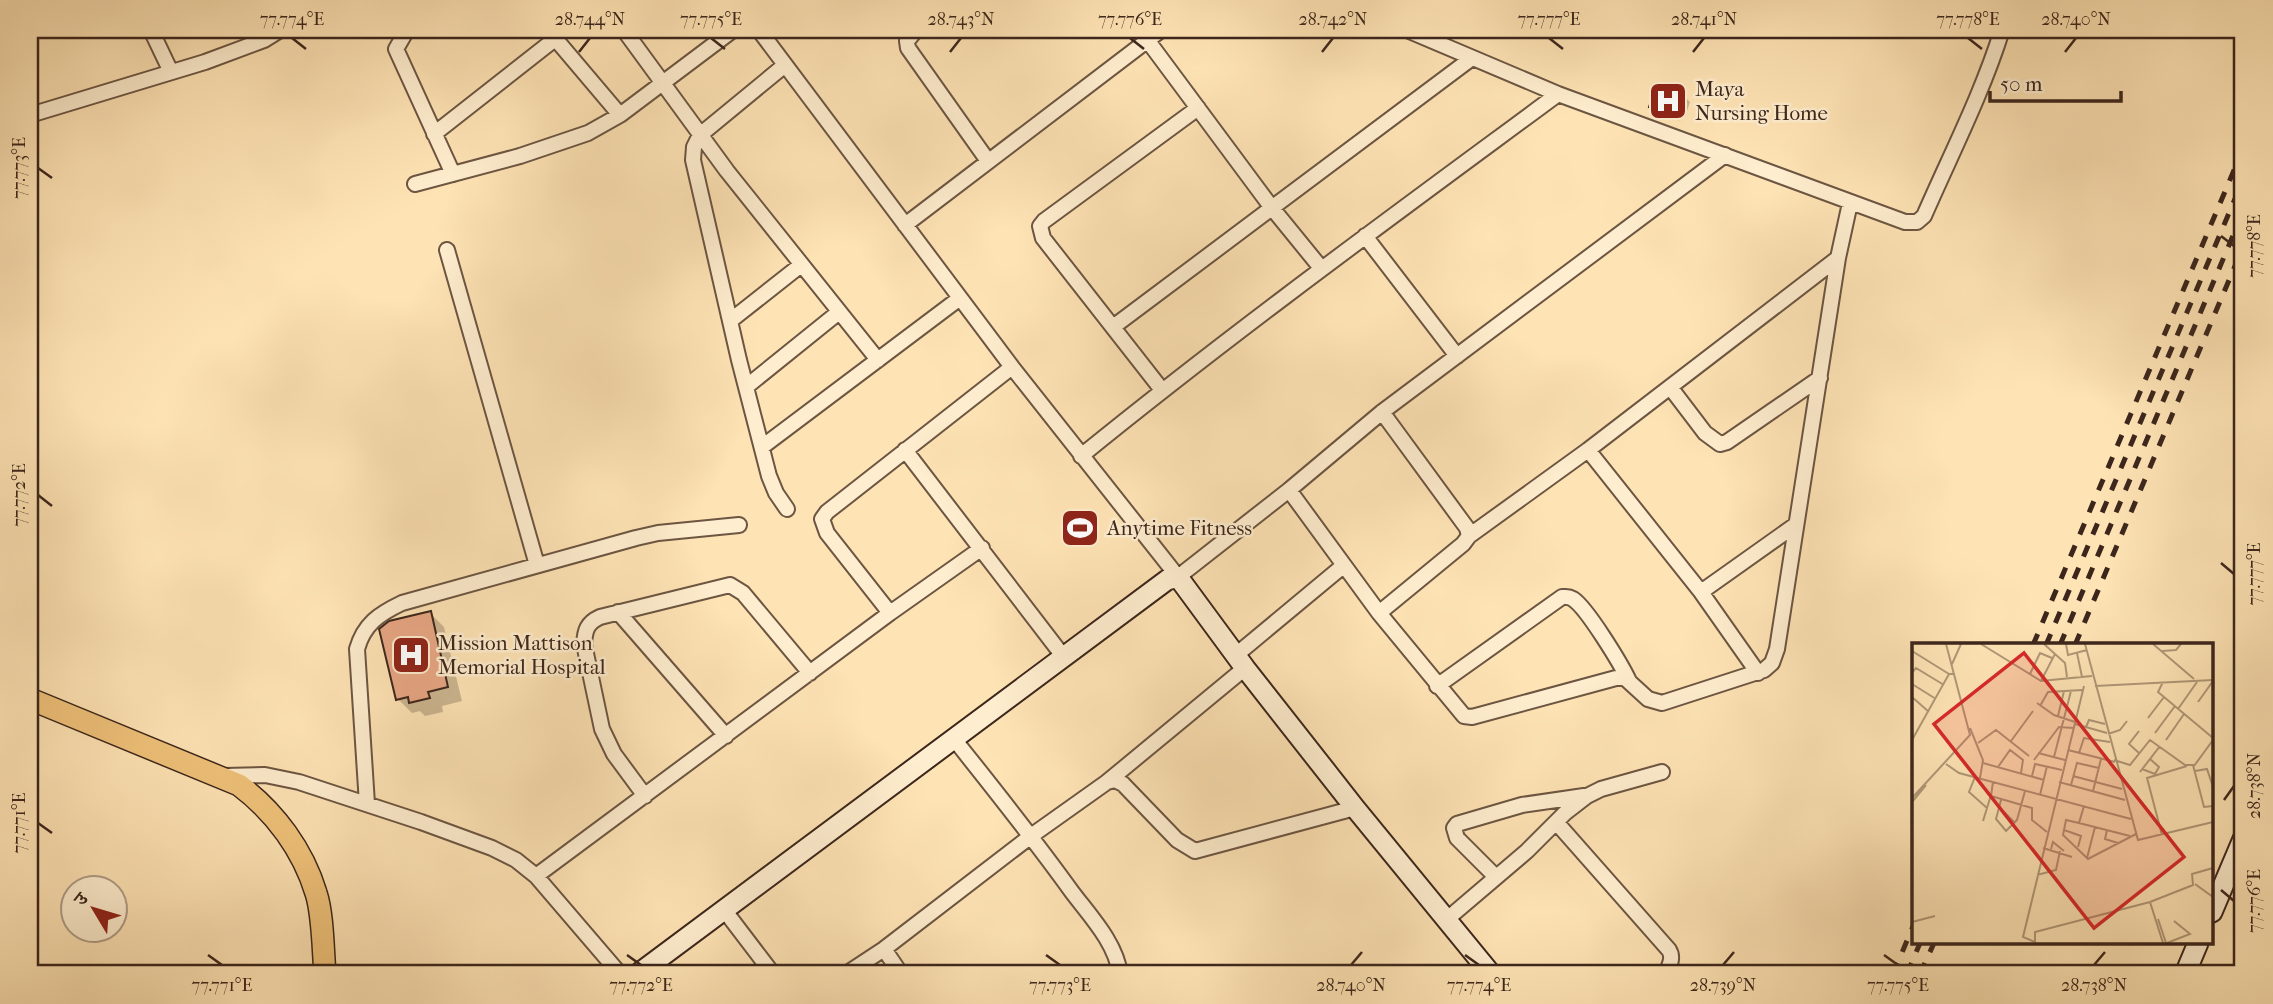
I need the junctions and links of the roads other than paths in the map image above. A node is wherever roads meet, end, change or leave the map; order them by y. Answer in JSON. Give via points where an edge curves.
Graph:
{"nodes":[{"id":1,"x":151,"y":30,"type":"edge"},
{"id":2,"x":279,"y":30,"type":"edge"},
{"id":3,"x":407,"y":30,"type":"edge"},
{"id":4,"x":624,"y":30,"type":"edge"},
{"id":5,"x":733,"y":30,"type":"edge"},
{"id":6,"x":916,"y":30,"type":"edge"},
{"id":7,"x":1161,"y":30,"type":"edge"},
{"id":8,"x":1407,"y":30,"type":"edge"},
{"id":9,"x":2003,"y":30,"type":"edge"},
{"id":10,"x":764,"y":32,"type":"edge"},
{"id":11,"x":552,"y":34,"type":"edge"},
{"id":12,"x":1148,"y":41,"type":"junction"},
{"id":13,"x":1472,"y":58,"type":"junction"},
{"id":14,"x":785,"y":65,"type":"junction"},
{"id":15,"x":171,"y":72,"type":"junction"},
{"id":16,"x":663,"y":83,"type":"junction"},
{"id":17,"x":1558,"y":94,"type":"junction"},
{"id":18,"x":1198,"y":108,"type":"junction"},
{"id":19,"x":30,"y":115,"type":"edge"},
{"id":20,"x":620,"y":115,"type":"junction"},
{"id":21,"x":434,"y":134,"type":"junction"},
{"id":22,"x":699,"y":135,"type":"junction"},
{"id":23,"x":1725,"y":155,"type":"junction"},
{"id":24,"x":988,"y":162,"type":"junction"},
{"id":25,"x":453,"y":174,"type":"junction"},
{"id":26,"x":415,"y":184,"type":"dead end"},
{"id":27,"x":1850,"y":204,"type":"junction"},
{"id":28,"x":1272,"y":208,"type":"junction"},
{"id":29,"x":905,"y":225,"type":"junction"},
{"id":30,"x":1365,"y":236,"type":"junction"},
{"id":31,"x":447,"y":250,"type":"dead end"},
{"id":32,"x":1838,"y":258,"type":"junction"},
{"id":33,"x":801,"y":265,"type":"junction"},
{"id":34,"x":1321,"y":268,"type":"junction"},
{"id":35,"x":960,"y":298,"type":"junction"},
{"id":36,"x":839,"y":312,"type":"junction"},
{"id":37,"x":730,"y":321,"type":"junction"},
{"id":38,"x":1113,"y":327,"type":"junction"},
{"id":39,"x":1457,"y":356,"type":"junction"},
{"id":40,"x":878,"y":360,"type":"junction"},
{"id":41,"x":1012,"y":367,"type":"junction"},
{"id":42,"x":1821,"y":378,"type":"junction"},
{"id":43,"x":746,"y":387,"type":"junction"},
{"id":44,"x":1670,"y":387,"type":"junction"},
{"id":45,"x":1162,"y":390,"type":"junction"},
{"id":46,"x":1382,"y":412,"type":"junction"},
{"id":47,"x":762,"y":447,"type":"junction"},
{"id":48,"x":905,"y":450,"type":"junction"},
{"id":49,"x":1588,"y":450,"type":"junction"},
{"id":50,"x":1081,"y":456,"type":"junction"},
{"id":51,"x":1289,"y":490,"type":"junction"},
{"id":52,"x":787,"y":509,"type":"dead end"},
{"id":53,"x":739,"y":525,"type":"dead end"},
{"id":54,"x":1794,"y":526,"type":"junction"},
{"id":55,"x":1469,"y":537,"type":"junction"},
{"id":56,"x":982,"y":548,"type":"junction"},
{"id":57,"x":537,"y":565,"type":"junction"},
{"id":58,"x":1343,"y":566,"type":"junction"},
{"id":59,"x":1178,"y":577,"type":"junction"},
{"id":60,"x":1701,"y":592,"type":"junction"},
{"id":61,"x":618,"y":612,"type":"junction"},
{"id":62,"x":1379,"y":612,"type":"junction"},
{"id":63,"x":890,"y":613,"type":"junction"},
{"id":64,"x":1063,"y":656,"type":"junction"},
{"id":65,"x":1240,"y":662,"type":"junction"},
{"id":66,"x":810,"y":673,"type":"junction"},
{"id":67,"x":1758,"y":673,"type":"junction"},
{"id":68,"x":1629,"y":681,"type":"junction"},
{"id":69,"x":1437,"y":686,"type":"junction"},
{"id":70,"x":30,"y":699,"type":"edge"},
{"id":71,"x":726,"y":736,"type":"junction"},
{"id":72,"x":954,"y":739,"type":"junction"},
{"id":73,"x":1662,"y":772,"type":"dead end"},
{"id":74,"x":219,"y":777,"type":"junction"},
{"id":75,"x":1107,"y":782,"type":"junction"},
{"id":76,"x":645,"y":796,"type":"junction"},
{"id":77,"x":1587,"y":796,"type":"junction"},
{"id":78,"x":368,"y":804,"type":"junction"},
{"id":79,"x":1355,"y":808,"type":"junction"},
{"id":80,"x":1556,"y":822,"type":"junction"},
{"id":81,"x":1031,"y":836,"type":"junction"},
{"id":82,"x":2243,"y":839,"type":"edge"},
{"id":83,"x":537,"y":876,"type":"junction"},
{"id":84,"x":1496,"y":877,"type":"junction"},
{"id":85,"x":2214,"y":907,"type":"edge"},
{"id":86,"x":725,"y":911,"type":"junction"},
{"id":87,"x":1446,"y":920,"type":"junction"},
{"id":88,"x":2199,"y":944,"type":"edge"},
{"id":89,"x":884,"y":949,"type":"junction"},
{"id":90,"x":325,"y":974,"type":"edge"},
{"id":91,"x":620,"y":974,"type":"edge"},
{"id":92,"x":638,"y":974,"type":"edge"},
{"id":93,"x":773,"y":974,"type":"edge"},
{"id":94,"x":846,"y":974,"type":"edge"},
{"id":95,"x":901,"y":974,"type":"edge"},
{"id":96,"x":1120,"y":974,"type":"edge"},
{"id":97,"x":1491,"y":974,"type":"edge"},
{"id":98,"x":1666,"y":974,"type":"edge"},
{"id":99,"x":2185,"y":974,"type":"edge"}],
"edges":[{"from":1,"to":15,"type":"street"},
{"from":2,"to":15,"type":"street","via":[[264,40]]},
{"from":3,"to":21,"type":"street","via":[[396,49]]},
{"from":4,"to":16,"type":"street"},
{"from":5,"to":16,"type":"street"},
{"from":6,"to":24,"type":"street","via":[[907,41],[908,48]]},
{"from":7,"to":12,"type":"street"},
{"from":8,"to":13,"type":"street"},
{"from":9,"to":27,"type":"street","via":[[1984,84],[1924,216],[1917,222],[1905,222]]},
{"from":10,"to":14,"type":"street"},
{"from":11,"to":20,"type":"street"},
{"from":11,"to":21,"type":"street"},
{"from":12,"to":18,"type":"street"},
{"from":12,"to":24,"type":"street"},
{"from":13,"to":17,"type":"street"},
{"from":13,"to":28,"type":"street"},
{"from":14,"to":22,"type":"street"},
{"from":14,"to":29,"type":"street"},
{"from":15,"to":19,"type":"street"},
{"from":16,"to":20,"type":"street"},
{"from":16,"to":22,"type":"street"},
{"from":17,"to":23,"type":"street"},
{"from":17,"to":30,"type":"street"},
{"from":18,"to":28,"type":"street"},
{"from":18,"to":38,"type":"street","via":[[1040,226],[1043,237]]},
{"from":20,"to":25,"type":"street","via":[[570,140]]},
{"from":21,"to":25,"type":"street"},
{"from":22,"to":33,"type":"street"},
{"from":22,"to":37,"type":"street","via":[[693,160]]},
{"from":23,"to":27,"type":"street"},
{"from":23,"to":39,"type":"street"},
{"from":24,"to":29,"type":"street"},
{"from":25,"to":26,"type":"street"},
{"from":27,"to":32,"type":"street"},
{"from":28,"to":34,"type":"street"},
{"from":28,"to":38,"type":"street"},
{"from":29,"to":35,"type":"street"},
{"from":30,"to":34,"type":"street"},
{"from":30,"to":39,"type":"street"},
{"from":31,"to":57,"type":"street"},
{"from":32,"to":42,"type":"street"},
{"from":32,"to":44,"type":"street"},
{"from":33,"to":36,"type":"street"},
{"from":33,"to":37,"type":"street"},
{"from":34,"to":45,"type":"street"},
{"from":35,"to":40,"type":"street"},
{"from":35,"to":41,"type":"street"},
{"from":36,"to":40,"type":"street"},
{"from":36,"to":43,"type":"street"},
{"from":37,"to":43,"type":"street"},
{"from":38,"to":45,"type":"street"},
{"from":39,"to":46,"type":"street"},
{"from":40,"to":47,"type":"street"},
{"from":41,"to":48,"type":"street"},
{"from":41,"to":50,"type":"street"},
{"from":42,"to":44,"type":"street","via":[[1720,444],[1705,433]]},
{"from":42,"to":54,"type":"street"},
{"from":43,"to":47,"type":"street"},
{"from":44,"to":49,"type":"street"},
{"from":45,"to":50,"type":"street"},
{"from":46,"to":51,"type":"street"},
{"from":46,"to":55,"type":"street"},
{"from":47,"to":52,"type":"street","via":[[769,476]]},
{"from":48,"to":56,"type":"street"},
{"from":48,"to":63,"type":"street","via":[[822,519],[827,533]]},
{"from":49,"to":55,"type":"street"},
{"from":49,"to":60,"type":"street"},
{"from":50,"to":59,"type":"street"},
{"from":51,"to":58,"type":"street"},
{"from":51,"to":59,"type":"street"},
{"from":53,"to":57,"type":"street","via":[[658,533]]},
{"from":54,"to":60,"type":"street"},
{"from":54,"to":67,"type":"street","via":[[1777,649],[1772,663]]},
{"from":55,"to":62,"type":"street"},
{"from":56,"to":63,"type":"street"},
{"from":56,"to":64,"type":"street"},
{"from":57,"to":78,"type":"street","via":[[402,603],[380,614],[361,635],[357,649]]},
{"from":58,"to":62,"type":"street"},
{"from":58,"to":65,"type":"street"},
{"from":59,"to":64,"type":"street","via":[[1167,580]]},
{"from":59,"to":65,"type":"street"},
{"from":60,"to":67,"type":"street"},
{"from":61,"to":66,"type":"street","via":[[730,585],[743,593]]},
{"from":61,"to":71,"type":"street"},
{"from":61,"to":76,"type":"street","via":[[592,621],[584,632],[584,644],[602,729]]},
{"from":62,"to":69,"type":"street"},
{"from":63,"to":66,"type":"street"},
{"from":64,"to":72,"type":"street"},
{"from":65,"to":75,"type":"street"},
{"from":65,"to":79,"type":"street"},
{"from":66,"to":71,"type":"street"},
{"from":67,"to":68,"type":"street","via":[[1662,703],[1648,699]]},
{"from":68,"to":69,"type":"street","via":[[1616,678],[1472,717],[1458,712]]},
{"from":68,"to":69,"type":"street","via":[[1577,603],[1562,597]]},
{"from":70,"to":74,"type":"main road"},
{"from":71,"to":76,"type":"street"},
{"from":72,"to":81,"type":"street"},
{"from":72,"to":86,"type":"street"},
{"from":73,"to":77,"type":"street"},
{"from":74,"to":78,"type":"street","via":[[265,775]]},
{"from":74,"to":90,"type":"main road","via":[[259,800],[276,817],[299,855],[317,895]]},
{"from":75,"to":79,"type":"street","via":[[1115,780],[1122,785],[1177,840],[1195,851]]},
{"from":75,"to":81,"type":"street"},
{"from":76,"to":83,"type":"street"},
{"from":77,"to":80,"type":"street"},
{"from":77,"to":84,"type":"street","via":[[1522,805],[1457,824],[1457,838]]},
{"from":78,"to":83,"type":"street","via":[[492,848]]},
{"from":79,"to":87,"type":"street"},
{"from":80,"to":84,"type":"street"},
{"from":80,"to":98,"type":"street","via":[[1669,950],[1672,955]]},
{"from":81,"to":89,"type":"street"},
{"from":81,"to":96,"type":"street","via":[[1101,932]]},
{"from":82,"to":85,"type":"street"},
{"from":83,"to":91,"type":"street"},
{"from":84,"to":87,"type":"street"},
{"from":86,"to":92,"type":"street"},
{"from":86,"to":93,"type":"street"},
{"from":87,"to":97,"type":"street"},
{"from":88,"to":99,"type":"street"},
{"from":89,"to":94,"type":"street"},
{"from":89,"to":95,"type":"street"}]}
